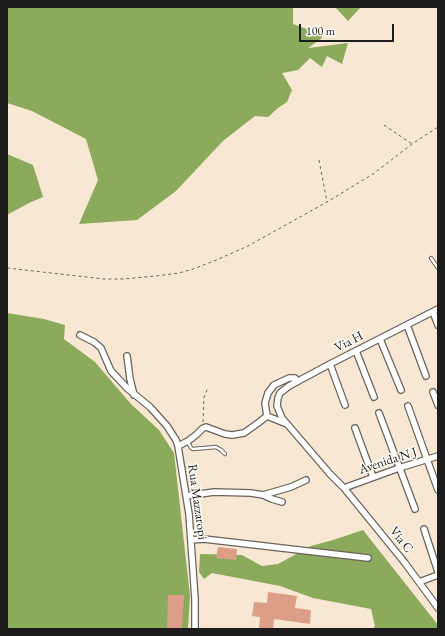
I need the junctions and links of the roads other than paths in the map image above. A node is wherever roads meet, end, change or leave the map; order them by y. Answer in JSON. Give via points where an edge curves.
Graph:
{"nodes":[{"id":1,"x":431,"y":258,"type":"dead end"},
{"id":2,"x":438,"y":268,"type":"edge"},
{"id":3,"x":436,"y":310,"type":"edge"},
{"id":4,"x":407,"y":325,"type":"junction"},
{"id":5,"x":438,"y":325,"type":"edge"},
{"id":6,"x":80,"y":335,"type":"dead end"},
{"id":7,"x":380,"y":339,"type":"junction"},
{"id":8,"x":356,"y":350,"type":"junction"},
{"id":9,"x":127,"y":356,"type":"dead end"},
{"id":10,"x":330,"y":364,"type":"junction"},
{"id":11,"x":426,"y":376,"type":"dead end"},
{"id":12,"x":297,"y":382,"type":"junction"},
{"id":13,"x":401,"y":390,"type":"dead end"},
{"id":14,"x":433,"y":392,"type":"dead end"},
{"id":15,"x":134,"y":395,"type":"junction"},
{"id":16,"x":374,"y":397,"type":"dead end"},
{"id":17,"x":277,"y":403,"type":"joint"},
{"id":18,"x":346,"y":405,"type":"dead end"},
{"id":19,"x":438,"y":405,"type":"edge"},
{"id":20,"x":408,"y":406,"type":"dead end"},
{"id":21,"x":379,"y":413,"type":"dead end"},
{"id":22,"x":266,"y":416,"type":"junction"},
{"id":23,"x":287,"y":424,"type":"junction"},
{"id":24,"x":355,"y":428,"type":"dead end"},
{"id":25,"x":188,"y":441,"type":"junction"},
{"id":26,"x":178,"y":446,"type":"junction"},
{"id":27,"x":225,"y":454,"type":"dead end"},
{"id":28,"x":438,"y":456,"type":"edge"},
{"id":29,"x":427,"y":460,"type":"junction"},
{"id":30,"x":399,"y":468,"type":"junction"},
{"id":31,"x":373,"y":477,"type":"junction"},
{"id":32,"x":306,"y":480,"type":"dead end"},
{"id":33,"x":344,"y":488,"type":"junction"},
{"id":34,"x":438,"y":490,"type":"edge"},
{"id":35,"x":263,"y":495,"type":"junction"},
{"id":36,"x":186,"y":496,"type":"junction"},
{"id":37,"x":282,"y":502,"type":"dead end"},
{"id":38,"x":415,"y":510,"type":"dead end"},
{"id":39,"x":424,"y":529,"type":"dead end"},
{"id":40,"x":192,"y":540,"type":"junction"},
{"id":41,"x":368,"y":558,"type":"dead end"},
{"id":42,"x":438,"y":574,"type":"edge"},
{"id":43,"x":420,"y":582,"type":"junction"},
{"id":44,"x":438,"y":608,"type":"edge"},
{"id":45,"x":194,"y":629,"type":"edge"}],
"edges":[{"from":1,"to":2,"type":"lane"},
{"from":3,"to":4,"type":"street","name":"Via H"},
{"from":3,"to":5,"type":"street"},
{"from":4,"to":7,"type":"street","name":"Via H"},
{"from":4,"to":11,"type":"street"},
{"from":6,"to":15,"type":"street","name":"Rua Mazzaropi","via":[[101,348],[111,370]]},
{"from":7,"to":8,"type":"street","name":"Via H"},
{"from":7,"to":13,"type":"street"},
{"from":8,"to":10,"type":"street","name":"Via H"},
{"from":8,"to":16,"type":"street"},
{"from":9,"to":15,"type":"street"},
{"from":10,"to":12,"type":"street","name":"Via H"},
{"from":10,"to":18,"type":"street"},
{"from":12,"to":17,"type":"street","name":"Via H","via":[[280,393]]},
{"from":12,"to":22,"type":"street","via":[[295,378],[289,378],[274,385],[265,403]]},
{"from":14,"to":19,"type":"street"},
{"from":15,"to":26,"type":"street","name":"Rua Mazzaropi","via":[[150,407],[167,426]]},
{"from":17,"to":23,"type":"street","name":"Via C","via":[[279,412]]},
{"from":20,"to":29,"type":"street"},
{"from":21,"to":30,"type":"street"},
{"from":22,"to":23,"type":"street"},
{"from":22,"to":25,"type":"street","via":[[244,433],[225,434],[206,427]]},
{"from":23,"to":33,"type":"street","name":"Via C"},
{"from":24,"to":31,"type":"street"},
{"from":25,"to":26,"type":"street"},
{"from":25,"to":27,"type":"lane","via":[[193,449],[216,448]]},
{"from":26,"to":36,"type":"street","name":"Rua Mazzaropi"},
{"from":28,"to":29,"type":"street","name":"Avenida N J"},
{"from":29,"to":30,"type":"street","name":"Avenida N J"},
{"from":29,"to":34,"type":"street"},
{"from":30,"to":31,"type":"street","name":"Avenida N J"},
{"from":30,"to":38,"type":"street"},
{"from":31,"to":33,"type":"street","name":"Avenida N J"},
{"from":32,"to":35,"type":"street"},
{"from":33,"to":43,"type":"street","name":"Via C"},
{"from":35,"to":36,"type":"street","via":[[214,492]]},
{"from":35,"to":37,"type":"street"},
{"from":36,"to":40,"type":"street","name":"Rua Mazzaropi"},
{"from":39,"to":42,"type":"street"},
{"from":40,"to":41,"type":"street","via":[[204,539]]},
{"from":40,"to":45,"type":"street","name":"Rua Mazzaropi"},
{"from":42,"to":43,"type":"street"},
{"from":43,"to":44,"type":"street","name":"Via C"}]}
